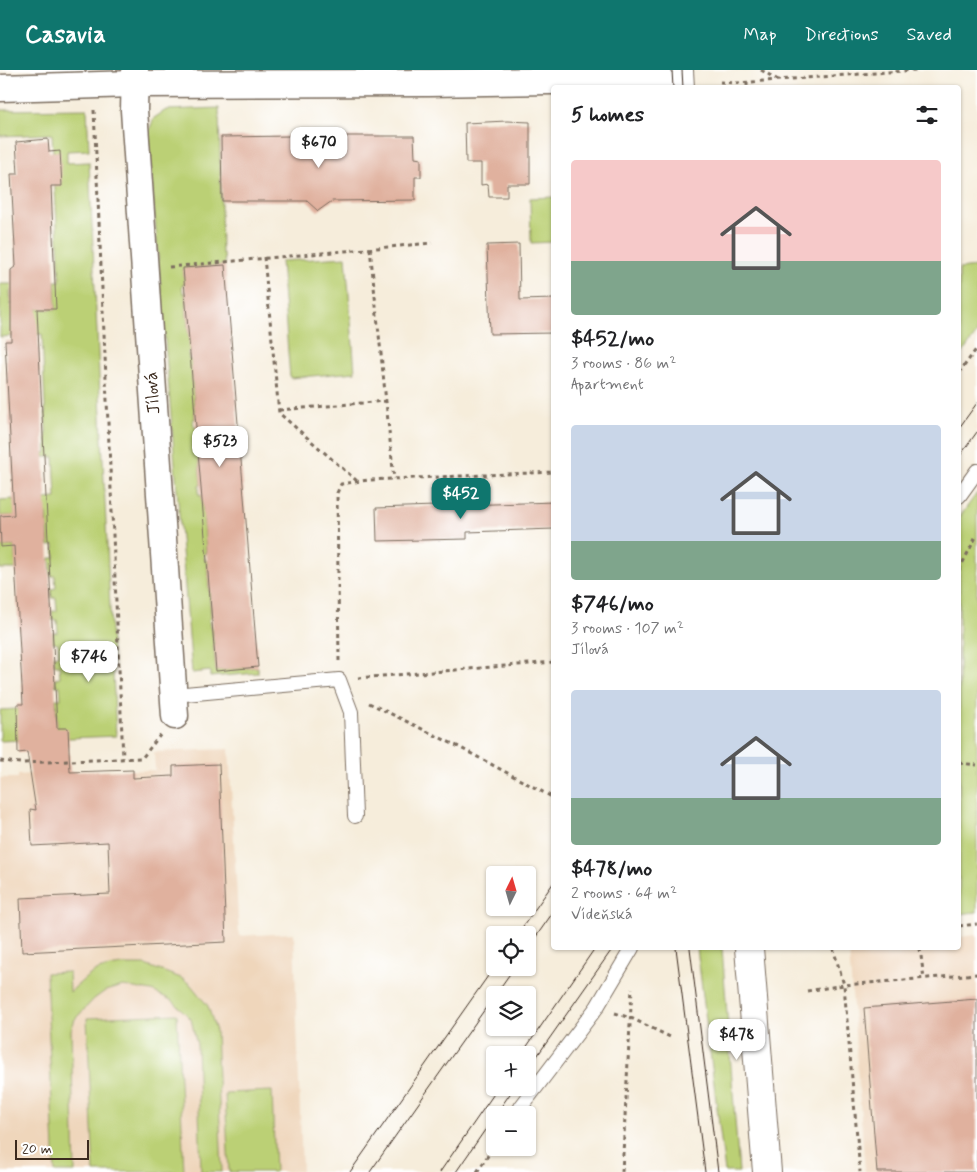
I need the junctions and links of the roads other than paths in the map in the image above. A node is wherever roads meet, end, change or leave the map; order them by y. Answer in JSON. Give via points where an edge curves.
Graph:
{"nodes":[{"id":1,"x":135,"y":77,"type":"edge"},
{"id":2,"x":410,"y":77,"type":"edge"},
{"id":3,"x":679,"y":79,"type":"edge"},
{"id":4,"x":0,"y":88,"type":"edge"},
{"id":5,"x":977,"y":471,"type":"edge"},
{"id":6,"x":961,"y":493,"type":"edge"},
{"id":7,"x":175,"y":706,"type":"joint"},
{"id":8,"x":355,"y":816,"type":"dead end"},
{"id":9,"x":631,"y":950,"type":"edge"},
{"id":10,"x":749,"y":950,"type":"edge"},
{"id":11,"x":522,"y":1106,"type":"edge"},
{"id":12,"x":767,"y":1172,"type":"edge"}],
"edges":[{"from":1,"to":2,"type":"street"},
{"from":1,"to":4,"type":"street"},
{"from":1,"to":7,"type":"street","name":"Jílová","via":[[134,110]]},
{"from":2,"to":3,"type":"street"},
{"from":5,"to":6,"type":"lane"},
{"from":7,"to":8,"type":"lane","via":[[339,680],[352,712]]},
{"from":9,"to":11,"type":"lane","via":[[597,1006]]},
{"from":10,"to":12,"type":"main road"}]}
